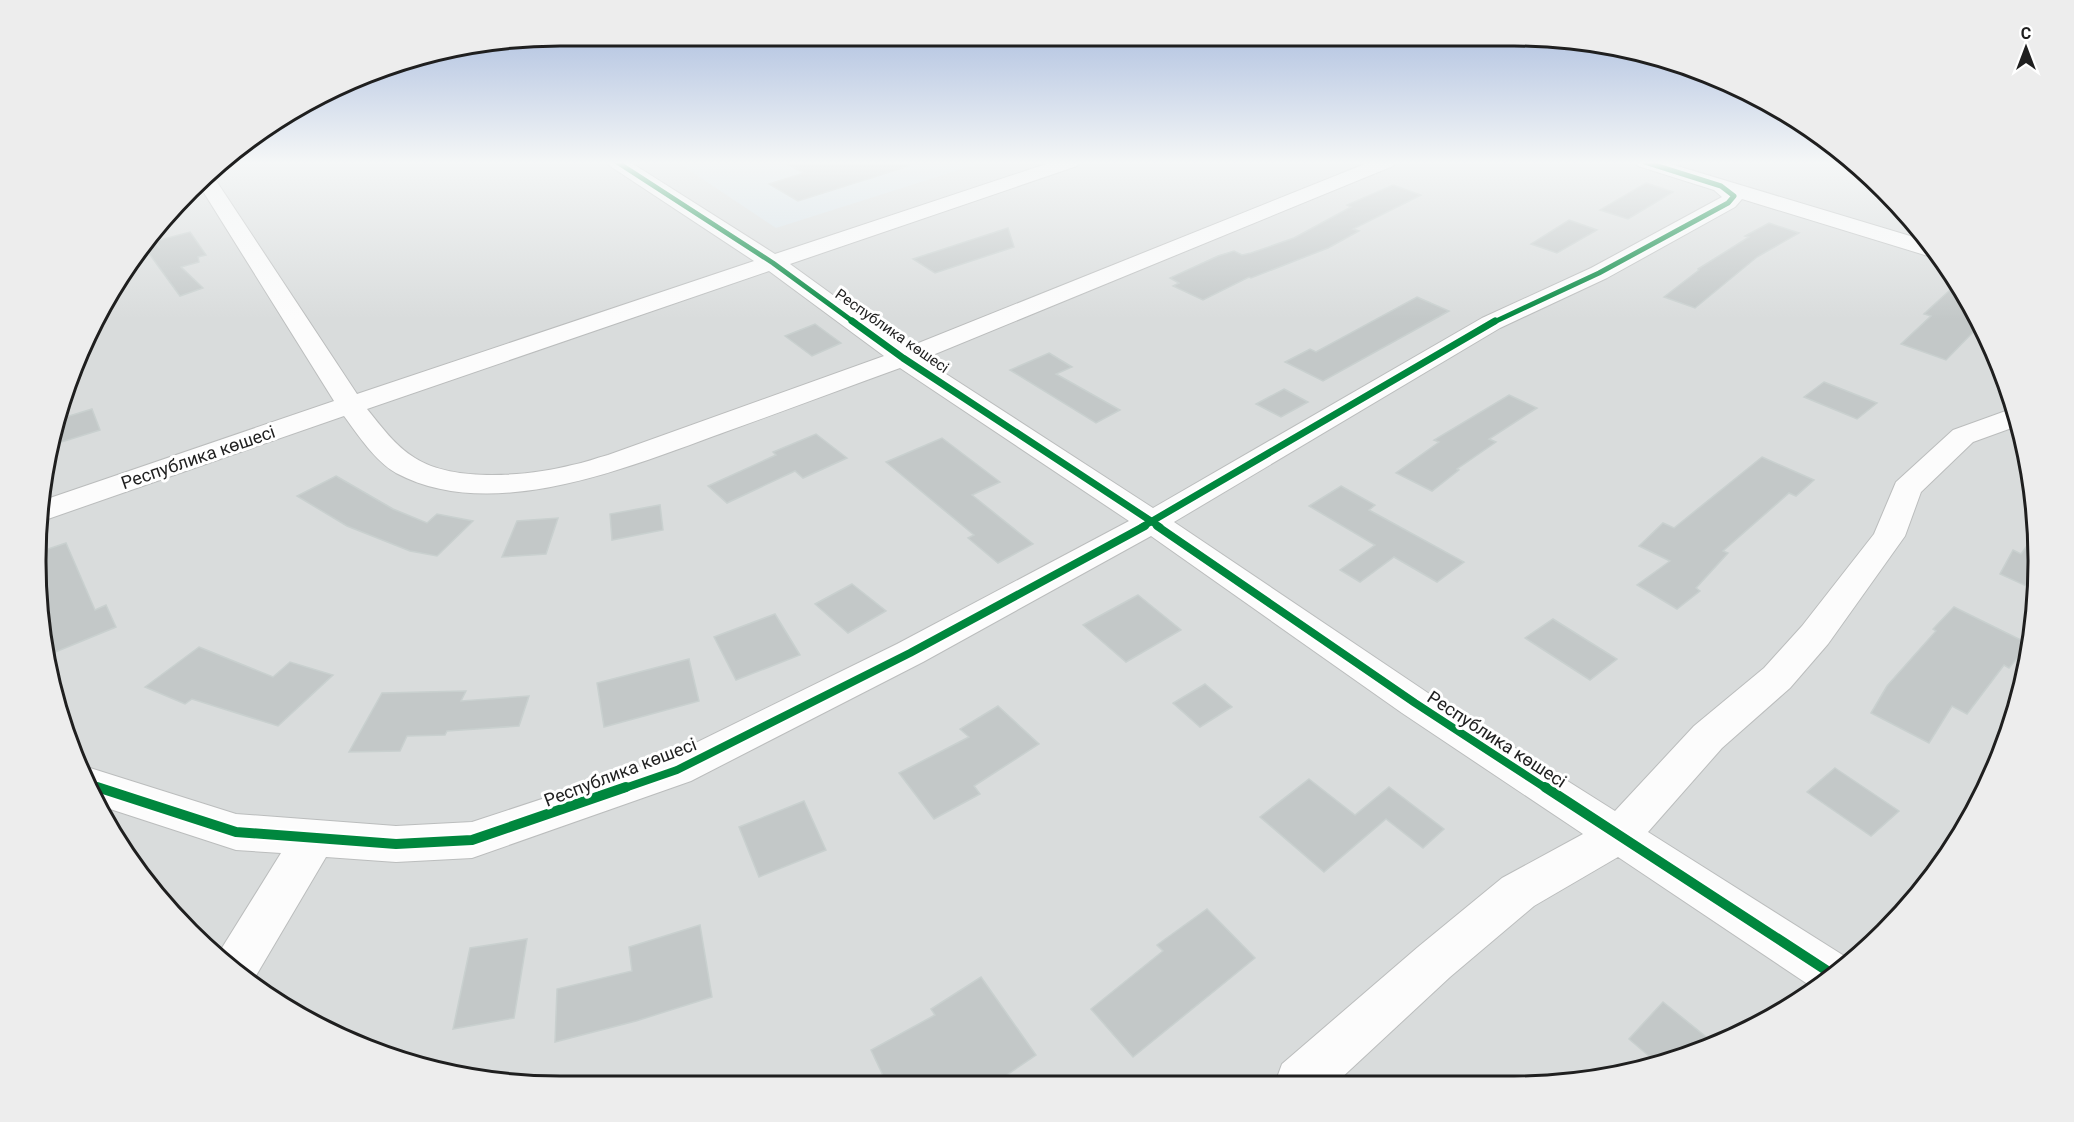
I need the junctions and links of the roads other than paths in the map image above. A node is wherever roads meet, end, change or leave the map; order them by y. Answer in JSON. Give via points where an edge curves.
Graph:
{"nodes":[{"id":1,"x":228,"y":214,"type":"edge"},
{"id":2,"x":697,"y":214,"type":"edge"},
{"id":3,"x":918,"y":214,"type":"edge"},
{"id":4,"x":1257,"y":214,"type":"edge"},
{"id":5,"x":1707,"y":214,"type":"edge"},
{"id":6,"x":1818,"y":214,"type":"edge"},
{"id":7,"x":1917,"y":243,"type":"edge"},
{"id":8,"x":773,"y":264,"type":"junction"},
{"id":9,"x":903,"y":358,"type":"junction"},
{"id":10,"x":350,"y":405,"type":"junction"},
{"id":11,"x":2007,"y":420,"type":"edge"},
{"id":12,"x":50,"y":508,"type":"edge"},
{"id":13,"x":1152,"y":522,"type":"junction"},
{"id":14,"x":100,"y":789,"type":"edge"},
{"id":15,"x":1618,"y":836,"type":"junction"},
{"id":16,"x":314,"y":838,"type":"junction"},
{"id":17,"x":239,"y":962,"type":"edge"},
{"id":18,"x":1825,"y":970,"type":"edge"},
{"id":19,"x":1307,"y":1076,"type":"edge"}],
"edges":[{"from":1,"to":10,"type":"street","name":"Республика көшесі"},
{"from":2,"to":8,"type":"street","name":"Республика көшесі"},
{"from":3,"to":8,"type":"street","name":"Республика көшесі"},
{"from":4,"to":9,"type":"street","name":"Республика көшесі"},
{"from":5,"to":13,"type":"street","name":"Республика көшесі","via":[[1599,273],[1491,324]]},
{"from":6,"to":7,"type":"street"},
{"from":8,"to":9,"type":"street","name":"Республика көшесі"},
{"from":8,"to":10,"type":"street","name":"Республика көшесі"},
{"from":9,"to":10,"type":"street","name":"Республика көшесі","via":[[618,460],[572,475],[522,483],[430,477],[404,465]]},
{"from":9,"to":13,"type":"street","name":"Республика көшесі"},
{"from":10,"to":12,"type":"street","name":"Республика көшесі"},
{"from":11,"to":15,"type":"street","via":[[1963,436],[1907,489],[1889,536],[1815,635],[1777,678],[1708,737]]},
{"from":13,"to":15,"type":"street","name":"Республика көшесі","via":[[1415,703]]},
{"from":13,"to":16,"type":"street","name":"Республика көшесі","via":[[910,653],[677,770],[472,840],[396,844]]},
{"from":14,"to":16,"type":"street","name":"Республика көшесі","via":[[236,832]]},
{"from":15,"to":18,"type":"street","name":"Республика көшесі"},
{"from":15,"to":19,"type":"street","via":[[1518,892]]},
{"from":16,"to":17,"type":"street"}]}
